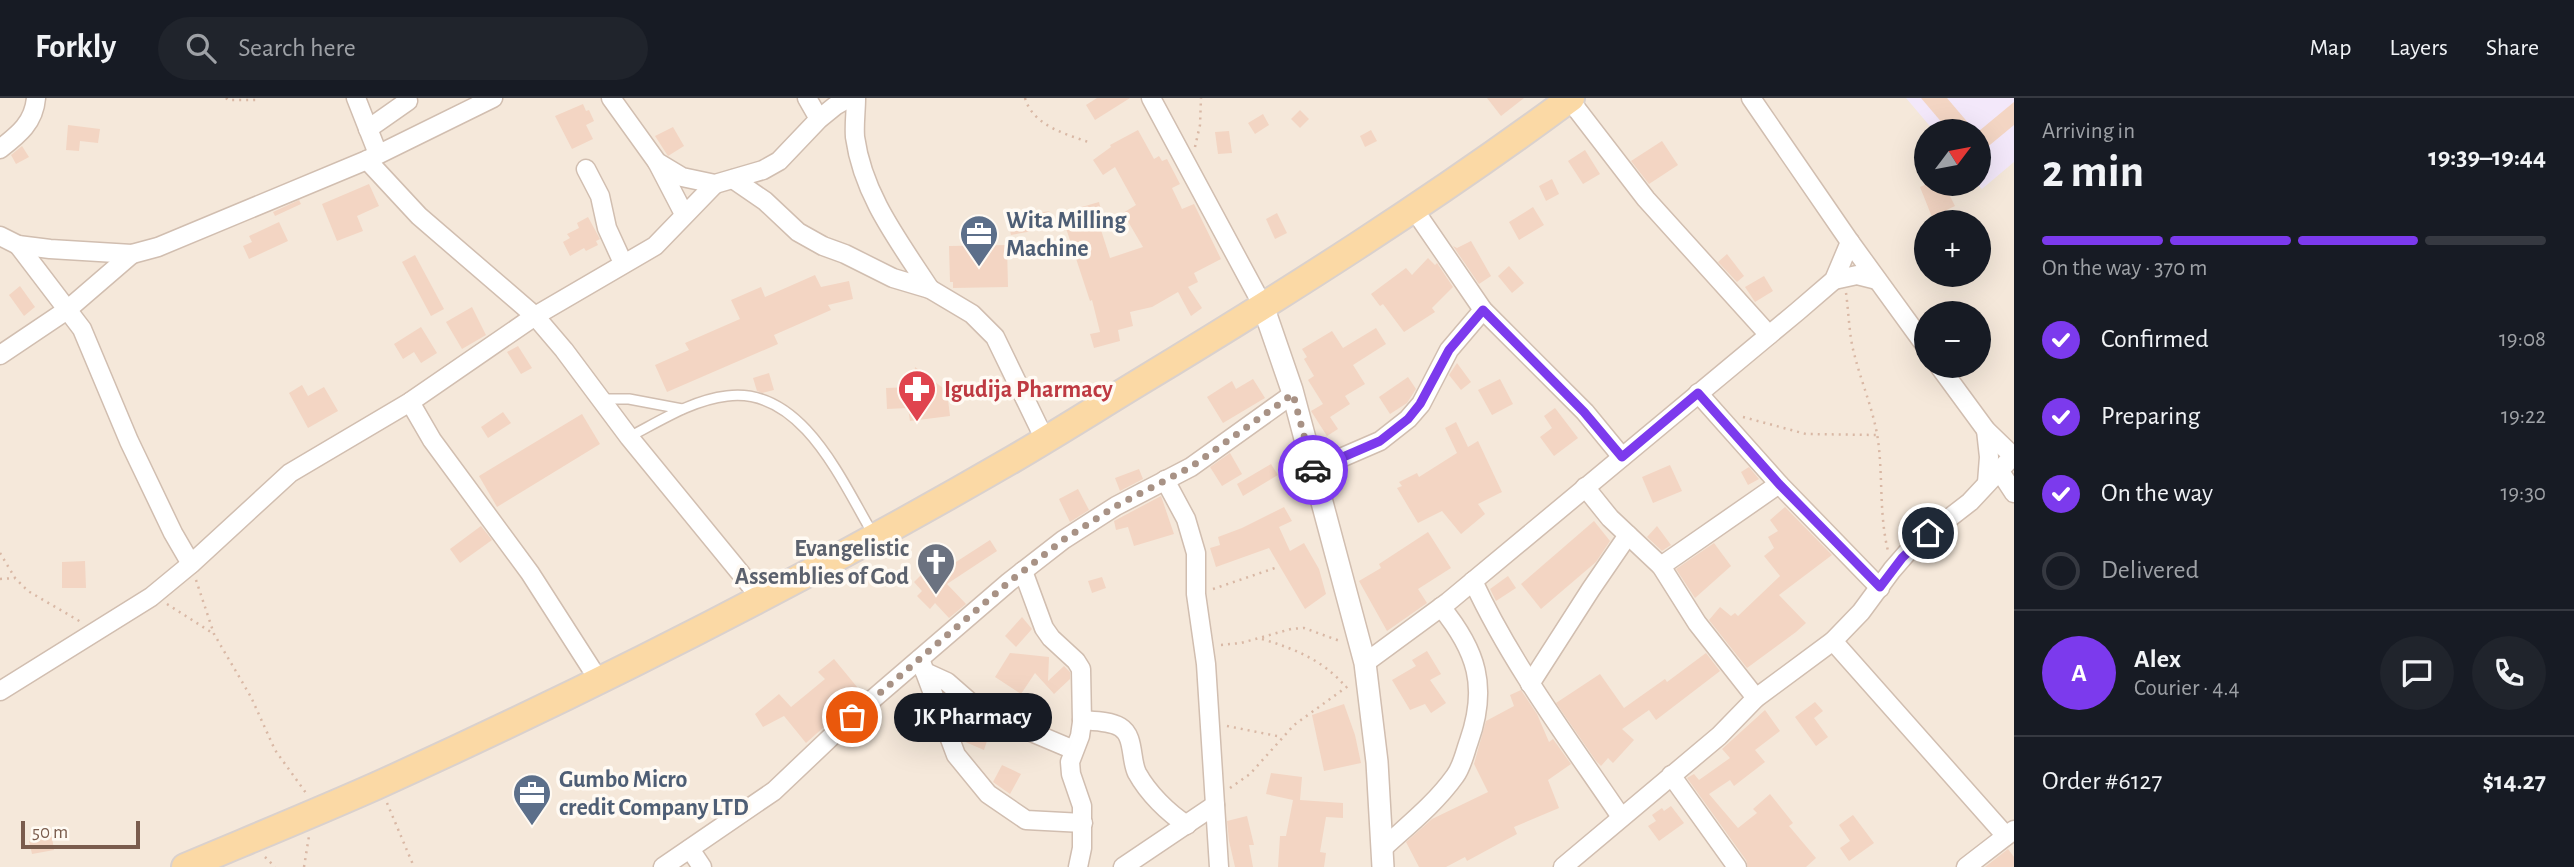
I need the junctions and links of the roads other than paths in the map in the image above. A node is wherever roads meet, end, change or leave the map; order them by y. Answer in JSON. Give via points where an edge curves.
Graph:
{"nodes":[{"id":1,"x":36,"y":98,"type":"edge"},
{"id":2,"x":356,"y":98,"type":"edge"},
{"id":3,"x":493,"y":98,"type":"edge"},
{"id":4,"x":611,"y":98,"type":"edge"},
{"id":5,"x":807,"y":98,"type":"edge"},
{"id":6,"x":849,"y":98,"type":"edge"},
{"id":7,"x":856,"y":98,"type":"edge"},
{"id":8,"x":1151,"y":98,"type":"edge"},
{"id":9,"x":1751,"y":98,"type":"edge"},
{"id":10,"x":1570,"y":99,"type":"edge"},
{"id":11,"x":408,"y":101,"type":"dead end"},
{"id":12,"x":819,"y":119,"type":"junction"},
{"id":13,"x":368,"y":129,"type":"junction"},
{"id":14,"x":0,"y":149,"type":"edge"},
{"id":15,"x":372,"y":157,"type":"junction"},
{"id":16,"x":657,"y":162,"type":"junction"},
{"id":17,"x":586,"y":169,"type":"dead end"},
{"id":18,"x":763,"y":170,"type":"junction"},
{"id":19,"x":733,"y":179,"type":"junction"},
{"id":20,"x":715,"y":184,"type":"junction"},
{"id":21,"x":765,"y":201,"type":"junction"},
{"id":22,"x":1413,"y":208,"type":"junction"},
{"id":23,"x":684,"y":214,"type":"junction"},
{"id":24,"x":0,"y":235,"type":"edge"},
{"id":25,"x":1850,"y":242,"type":"junction"},
{"id":26,"x":18,"y":245,"type":"junction"},
{"id":27,"x":132,"y":254,"type":"junction"},
{"id":28,"x":623,"y":263,"type":"junction"},
{"id":29,"x":1839,"y":278,"type":"junction"},
{"id":30,"x":1877,"y":280,"type":"junction"},
{"id":31,"x":930,"y":289,"type":"junction"},
{"id":32,"x":1263,"y":306,"type":"junction"},
{"id":33,"x":67,"y":310,"type":"junction"},
{"id":34,"x":1483,"y":310,"type":"junction"},
{"id":35,"x":535,"y":316,"type":"junction"},
{"id":36,"x":1914,"y":330,"type":"edge"},
{"id":37,"x":1769,"y":335,"type":"junction"},
{"id":38,"x":0,"y":355,"type":"edge"},
{"id":39,"x":1948,"y":378,"type":"edge"},
{"id":40,"x":1698,"y":393,"type":"junction"},
{"id":41,"x":1293,"y":394,"type":"junction"},
{"id":42,"x":599,"y":399,"type":"junction"},
{"id":43,"x":410,"y":402,"type":"junction"},
{"id":44,"x":682,"y":409,"type":"junction"},
{"id":45,"x":1986,"y":430,"type":"junction"},
{"id":46,"x":629,"y":437,"type":"junction"},
{"id":47,"x":1045,"y":440,"type":"junction"},
{"id":48,"x":2014,"y":455,"type":"edge"},
{"id":49,"x":1622,"y":457,"type":"junction"},
{"id":50,"x":1313,"y":470,"type":"junction"},
{"id":51,"x":1993,"y":477,"type":"junction"},
{"id":52,"x":1165,"y":480,"type":"junction"},
{"id":53,"x":1779,"y":484,"type":"junction"},
{"id":54,"x":1585,"y":487,"type":"junction"},
{"id":55,"x":2014,"y":493,"type":"edge"},
{"id":56,"x":1628,"y":535,"type":"junction"},
{"id":57,"x":874,"y":536,"type":"junction"},
{"id":58,"x":191,"y":564,"type":"junction"},
{"id":59,"x":1661,"y":566,"type":"junction"},
{"id":60,"x":1023,"y":572,"type":"junction"},
{"id":61,"x":1472,"y":581,"type":"junction"},
{"id":62,"x":1880,"y":587,"type":"junction"},
{"id":63,"x":760,"y":597,"type":"junction"},
{"id":64,"x":1444,"y":605,"type":"junction"},
{"id":65,"x":1485,"y":608,"type":"junction"},
{"id":66,"x":1833,"y":640,"type":"junction"},
{"id":67,"x":1364,"y":661,"type":"junction"},
{"id":68,"x":922,"y":666,"type":"junction"},
{"id":69,"x":598,"y":679,"type":"junction"},
{"id":70,"x":1530,"y":684,"type":"junction"},
{"id":71,"x":0,"y":691,"type":"edge"},
{"id":72,"x":1756,"y":698,"type":"junction"},
{"id":73,"x":1082,"y":720,"type":"junction"},
{"id":74,"x":1074,"y":750,"type":"junction"},
{"id":75,"x":1671,"y":775,"type":"junction"},
{"id":76,"x":1214,"y":796,"type":"junction"},
{"id":77,"x":1621,"y":817,"type":"junction"},
{"id":78,"x":1083,"y":823,"type":"junction"},
{"id":79,"x":1187,"y":825,"type":"junction"},
{"id":80,"x":2010,"y":833,"type":"edge"},
{"id":81,"x":690,"y":849,"type":"junction"},
{"id":82,"x":1382,"y":858,"type":"edge"},
{"id":83,"x":185,"y":867,"type":"edge"},
{"id":84,"x":663,"y":867,"type":"edge"},
{"id":85,"x":702,"y":867,"type":"edge"},
{"id":86,"x":1077,"y":867,"type":"edge"},
{"id":87,"x":1124,"y":867,"type":"edge"},
{"id":88,"x":1219,"y":867,"type":"edge"},
{"id":89,"x":1563,"y":867,"type":"edge"},
{"id":90,"x":1737,"y":867,"type":"edge"},
{"id":91,"x":1965,"y":867,"type":"edge"}],
"edges":[{"from":1,"to":14,"type":"street","via":[[29,124]]},
{"from":2,"to":13,"type":"street"},
{"from":3,"to":15,"type":"street"},
{"from":4,"to":16,"type":"street"},
{"from":5,"to":12,"type":"street"},
{"from":6,"to":12,"type":"street"},
{"from":7,"to":31,"type":"street","via":[[855,134],[869,189]]},
{"from":8,"to":32,"type":"street"},
{"from":9,"to":25,"type":"street"},
{"from":10,"to":22,"type":"main road"},
{"from":10,"to":37,"type":"street","via":[[1646,199]]},
{"from":11,"to":13,"type":"street"},
{"from":12,"to":18,"type":"street","via":[[779,161]]},
{"from":13,"to":15,"type":"street"},
{"from":15,"to":27,"type":"street"},
{"from":15,"to":35,"type":"street","via":[[419,216]]},
{"from":16,"to":20,"type":"street","via":[[682,177]]},
{"from":16,"to":23,"type":"street"},
{"from":17,"to":28,"type":"street"},
{"from":18,"to":19,"type":"street"},
{"from":18,"to":21,"type":"street"},
{"from":19,"to":20,"type":"street"},
{"from":19,"to":21,"type":"street"},
{"from":20,"to":23,"type":"street"},
{"from":21,"to":31,"type":"street","via":[[798,232],[823,246],[893,278]]},
{"from":22,"to":32,"type":"main road"},
{"from":22,"to":34,"type":"street"},
{"from":23,"to":28,"type":"street","via":[[655,246]]},
{"from":24,"to":26,"type":"street"},
{"from":25,"to":29,"type":"street"},
{"from":25,"to":30,"type":"street"},
{"from":26,"to":27,"type":"street"},
{"from":26,"to":33,"type":"street"},
{"from":27,"to":33,"type":"street"},
{"from":28,"to":35,"type":"street"},
{"from":29,"to":30,"type":"street"},
{"from":29,"to":37,"type":"street"},
{"from":30,"to":36,"type":"street"},
{"from":31,"to":47,"type":"street","via":[[972,314],[995,337]]},
{"from":32,"to":41,"type":"street"},
{"from":32,"to":47,"type":"main road"},
{"from":33,"to":38,"type":"street"},
{"from":33,"to":58,"type":"street","via":[[94,354],[129,441]]},
{"from":34,"to":49,"type":"street"},
{"from":34,"to":50,"type":"street","via":[[1449,350],[1408,419],[1380,441]]},
{"from":35,"to":42,"type":"street"},
{"from":35,"to":43,"type":"street"},
{"from":37,"to":40,"type":"street"},
{"from":39,"to":45,"type":"street"},
{"from":40,"to":49,"type":"street"},
{"from":40,"to":53,"type":"street"},
{"from":41,"to":50,"type":"street"},
{"from":41,"to":52,"type":"street","via":[[1191,467]]},
{"from":42,"to":44,"type":"lane","via":[[629,399]]},
{"from":42,"to":46,"type":"street"},
{"from":43,"to":58,"type":"street","via":[[290,473]]},
{"from":43,"to":69,"type":"street"},
{"from":44,"to":46,"type":"lane"},
{"from":44,"to":57,"type":"lane","via":[[746,395],[778,405],[804,425]]},
{"from":45,"to":48,"type":"street"},
{"from":45,"to":51,"type":"street"},
{"from":46,"to":63,"type":"street"},
{"from":47,"to":57,"type":"main road"},
{"from":48,"to":51,"type":"street"},
{"from":49,"to":54,"type":"street"},
{"from":50,"to":67,"type":"street"},
{"from":51,"to":55,"type":"street"},
{"from":51,"to":62,"type":"street","via":[[1970,502],[1912,547]]},
{"from":52,"to":60,"type":"street","via":[[1063,540]]},
{"from":52,"to":76,"type":"street","via":[[1186,519],[1196,552]]},
{"from":53,"to":59,"type":"street"},
{"from":53,"to":62,"type":"street"},
{"from":54,"to":56,"type":"street"},
{"from":54,"to":61,"type":"street"},
{"from":56,"to":59,"type":"street"},
{"from":56,"to":70,"type":"street"},
{"from":57,"to":63,"type":"main road"},
{"from":58,"to":71,"type":"street","via":[[151,597]]},
{"from":59,"to":72,"type":"street","via":[[1697,623]]},
{"from":60,"to":68,"type":"street"},
{"from":60,"to":73,"type":"street","via":[[1044,628],[1081,670]]},
{"from":61,"to":64,"type":"street"},
{"from":61,"to":65,"type":"street"},
{"from":62,"to":66,"type":"street"},
{"from":63,"to":69,"type":"main road"},
{"from":64,"to":65,"type":"street"},
{"from":64,"to":67,"type":"street"},
{"from":64,"to":82,"type":"street","via":[[1472,655],[1480,688],[1478,716],[1457,774]]},
{"from":65,"to":70,"type":"street"},
{"from":66,"to":72,"type":"street"},
{"from":66,"to":80,"type":"street"},
{"from":67,"to":82,"type":"street","via":[[1377,762]]},
{"from":68,"to":74,"type":"street","via":[[979,709]]},
{"from":68,"to":78,"type":"street","via":[[956,755],[988,794],[1026,820]]},
{"from":68,"to":81,"type":"street","via":[[852,717],[775,791]]},
{"from":69,"to":83,"type":"main road","via":[[380,784]]},
{"from":70,"to":77,"type":"street"},
{"from":72,"to":75,"type":"street"},
{"from":73,"to":74,"type":"street"},
{"from":73,"to":79,"type":"street","via":[[1121,728],[1128,735],[1142,780]]},
{"from":74,"to":78,"type":"street","via":[[1071,774]]},
{"from":75,"to":77,"type":"street"},
{"from":75,"to":90,"type":"street"},
{"from":76,"to":79,"type":"street"},
{"from":76,"to":88,"type":"street"},
{"from":77,"to":89,"type":"street"},
{"from":78,"to":86,"type":"street"},
{"from":79,"to":87,"type":"street"},
{"from":80,"to":91,"type":"street"},
{"from":81,"to":84,"type":"street"},
{"from":81,"to":85,"type":"street"}]}
